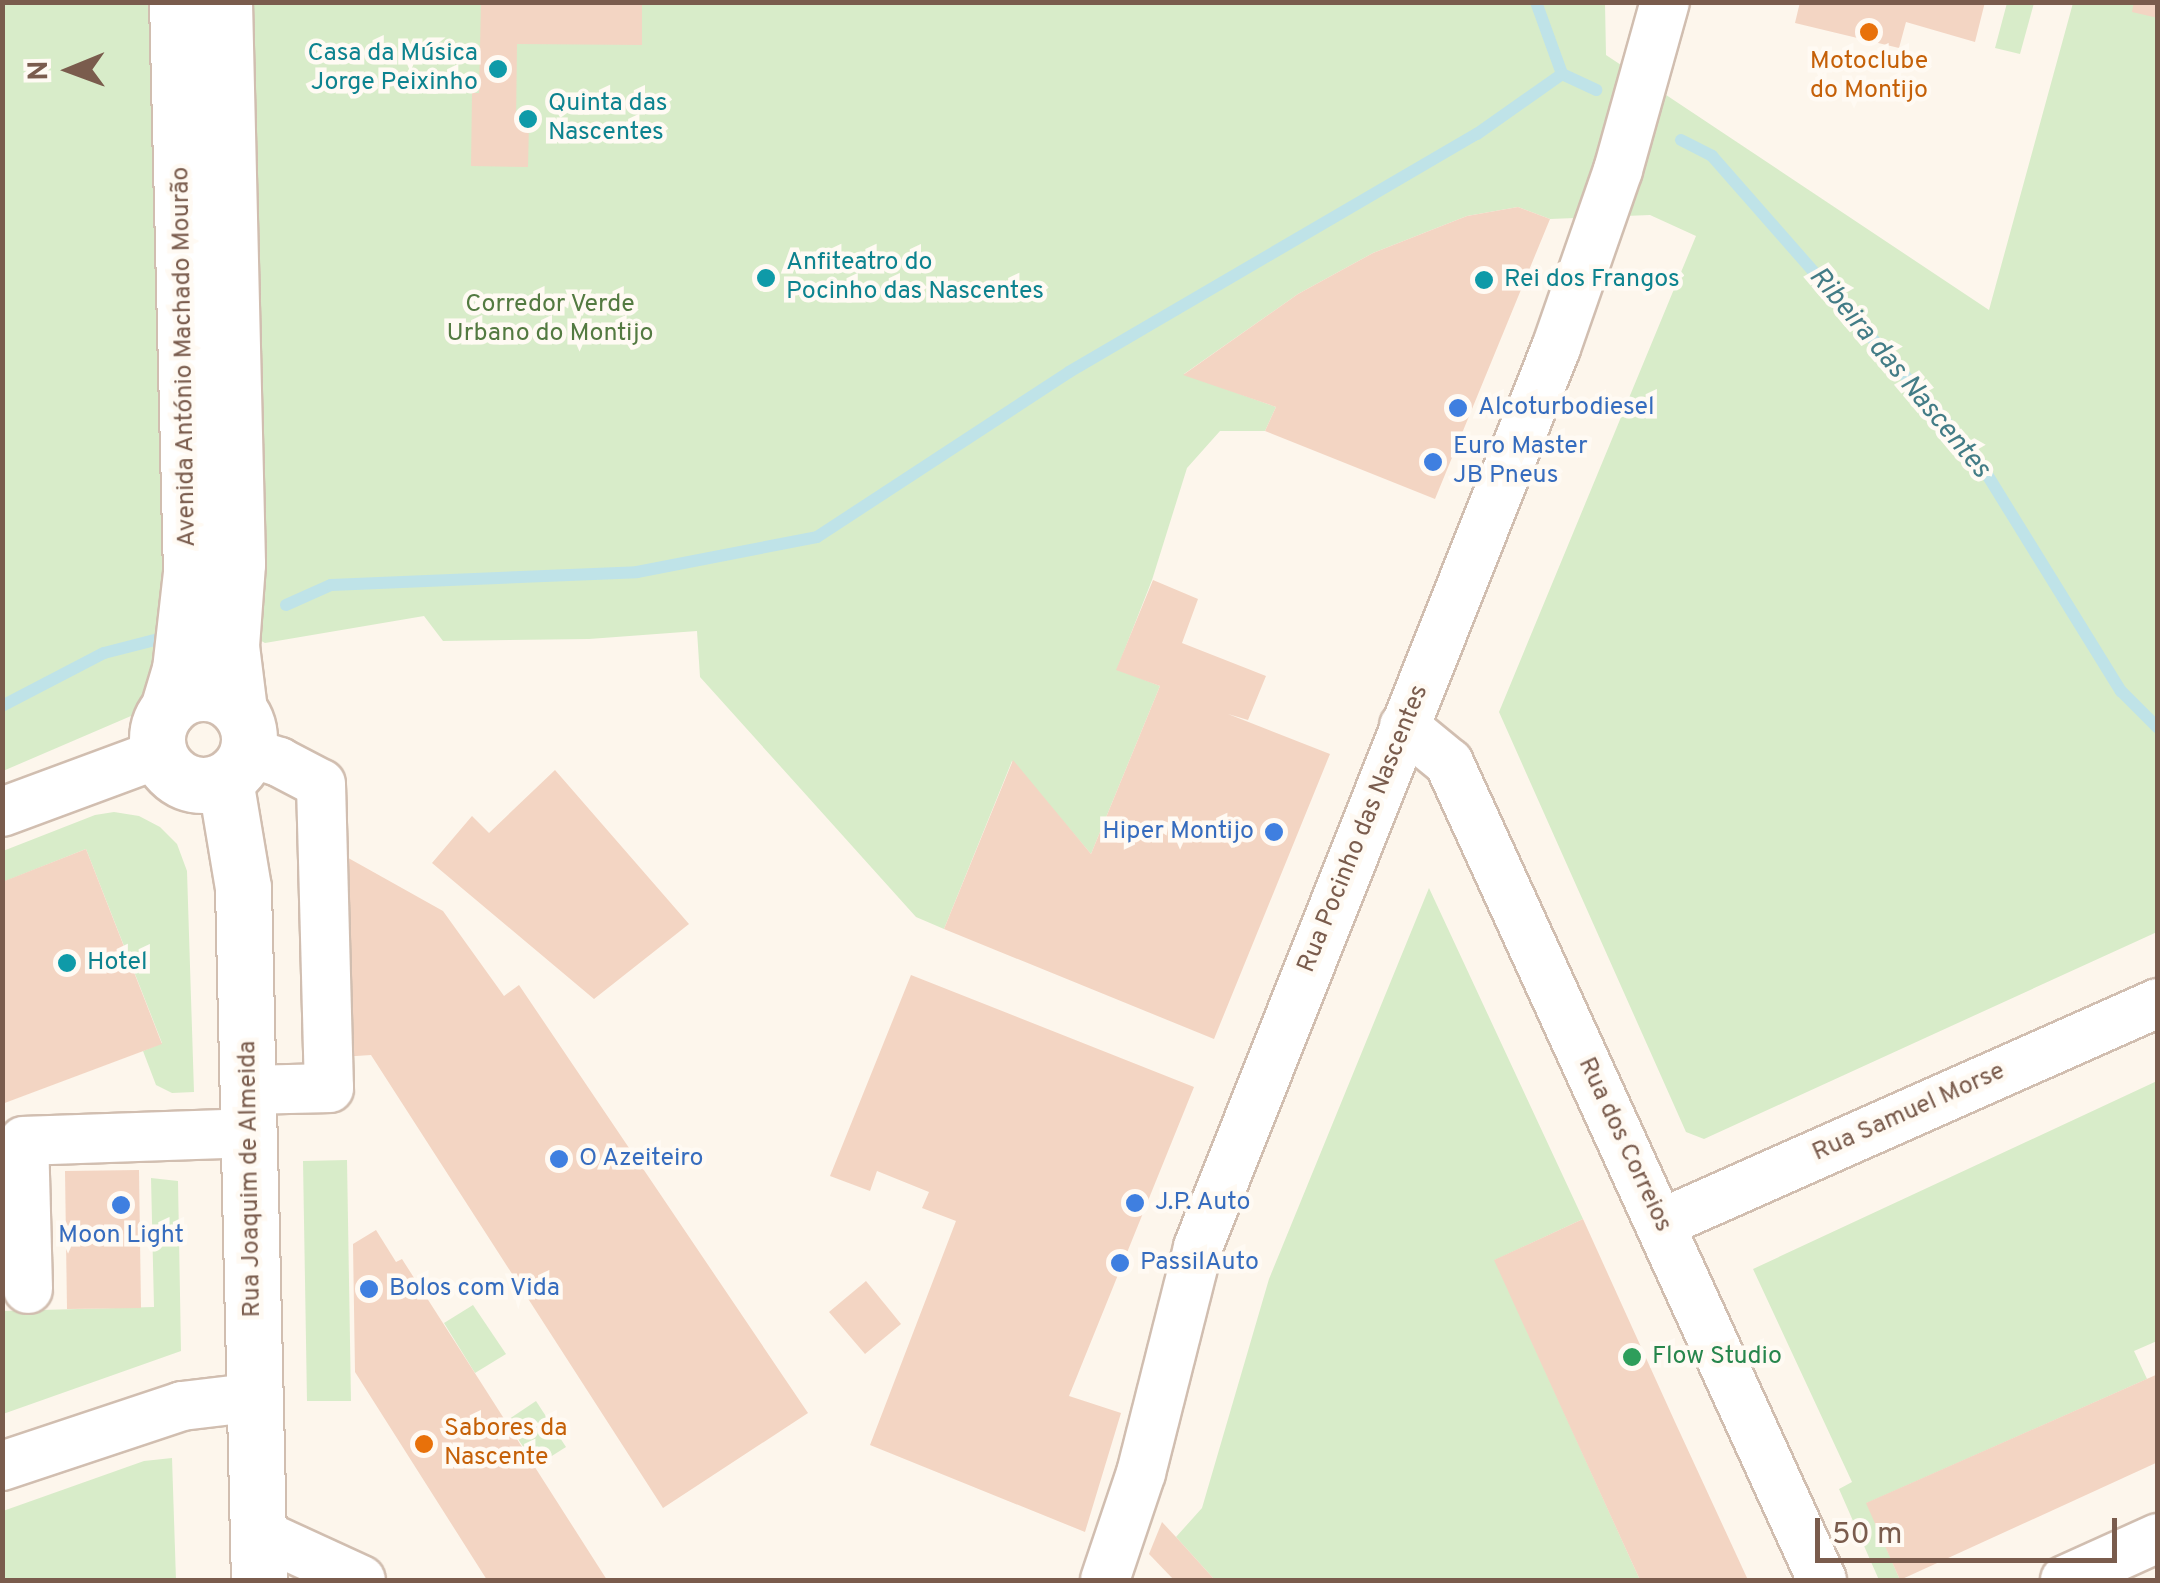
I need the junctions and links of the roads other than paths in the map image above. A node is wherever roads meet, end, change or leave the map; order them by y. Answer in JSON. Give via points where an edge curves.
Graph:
{"nodes":[{"id":1,"x":177,"y":2,"type":"edge"},
{"id":2,"x":224,"y":2,"type":"edge"},
{"id":3,"x":1637,"y":2,"type":"edge"},
{"id":4,"x":1665,"y":2,"type":"edge"},
{"id":5,"x":1640,"y":82,"type":"junction"},
{"id":6,"x":1404,"y":726,"type":"junction"},
{"id":7,"x":164,"y":732,"type":"junction"},
{"id":8,"x":237,"y":748,"type":"junction"},
{"id":9,"x":2,"y":812,"type":"edge"},
{"id":10,"x":2158,"y":1004,"type":"edge"},
{"id":11,"x":250,"y":1112,"type":"junction"},
{"id":12,"x":1660,"y":1224,"type":"junction"},
{"id":13,"x":28,"y":1289,"type":"dead end"},
{"id":14,"x":257,"y":1396,"type":"junction"},
{"id":15,"x":2,"y":1466,"type":"edge"},
{"id":16,"x":2158,"y":1538,"type":"edge"},
{"id":17,"x":259,"y":1557,"type":"edge"},
{"id":18,"x":361,"y":1580,"type":"edge"},
{"id":19,"x":1106,"y":1580,"type":"edge"},
{"id":20,"x":1822,"y":1580,"type":"edge"},
{"id":21,"x":2064,"y":1580,"type":"edge"}],
"edges":[{"from":1,"to":7,"type":"main road","name":"Avenida António Machado Mourão","via":[[191,572],[180,669]]},
{"from":2,"to":8,"type":"main road","name":"Avenida António Machado Mourão"},
{"from":3,"to":5,"type":"street","name":"Rua Pocinho das Nascentes"},
{"from":4,"to":5,"type":"street","name":"Rua Pocinho das Nascentes"},
{"from":5,"to":6,"type":"street","name":"Rua Pocinho das Nascentes","via":[[1618,170],[1556,348]]},
{"from":6,"to":12,"type":"street","name":"Rua dos Correios","via":[[1449,763]]},
{"from":6,"to":19,"type":"street","name":"Rua Pocinho das Nascentes","via":[[1198,1247],[1141,1473]]},
{"from":7,"to":8,"type":"main road","via":[[179,779],[194,785]]},
{"from":7,"to":8,"type":"main road","via":[[181,698],[212,694]]},
{"from":7,"to":9,"type":"street"},
{"from":8,"to":11,"type":"main road","name":"Rua Joaquim de Almeida"},
{"from":8,"to":11,"type":"street","via":[[321,784],[330,1088]]},
{"from":10,"to":12,"type":"street","name":"Rua Samuel Morse"},
{"from":11,"to":13,"type":"street","via":[[24,1141]]},
{"from":11,"to":14,"type":"main road","name":"Rua Joaquim de Almeida"},
{"from":12,"to":20,"type":"street","name":"Rua dos Correios"},
{"from":14,"to":15,"type":"street","via":[[182,1406]]},
{"from":14,"to":17,"type":"main road","name":"Rua Joaquim de Almeida"},
{"from":16,"to":21,"type":"street"},
{"from":17,"to":18,"type":"street"}]}
